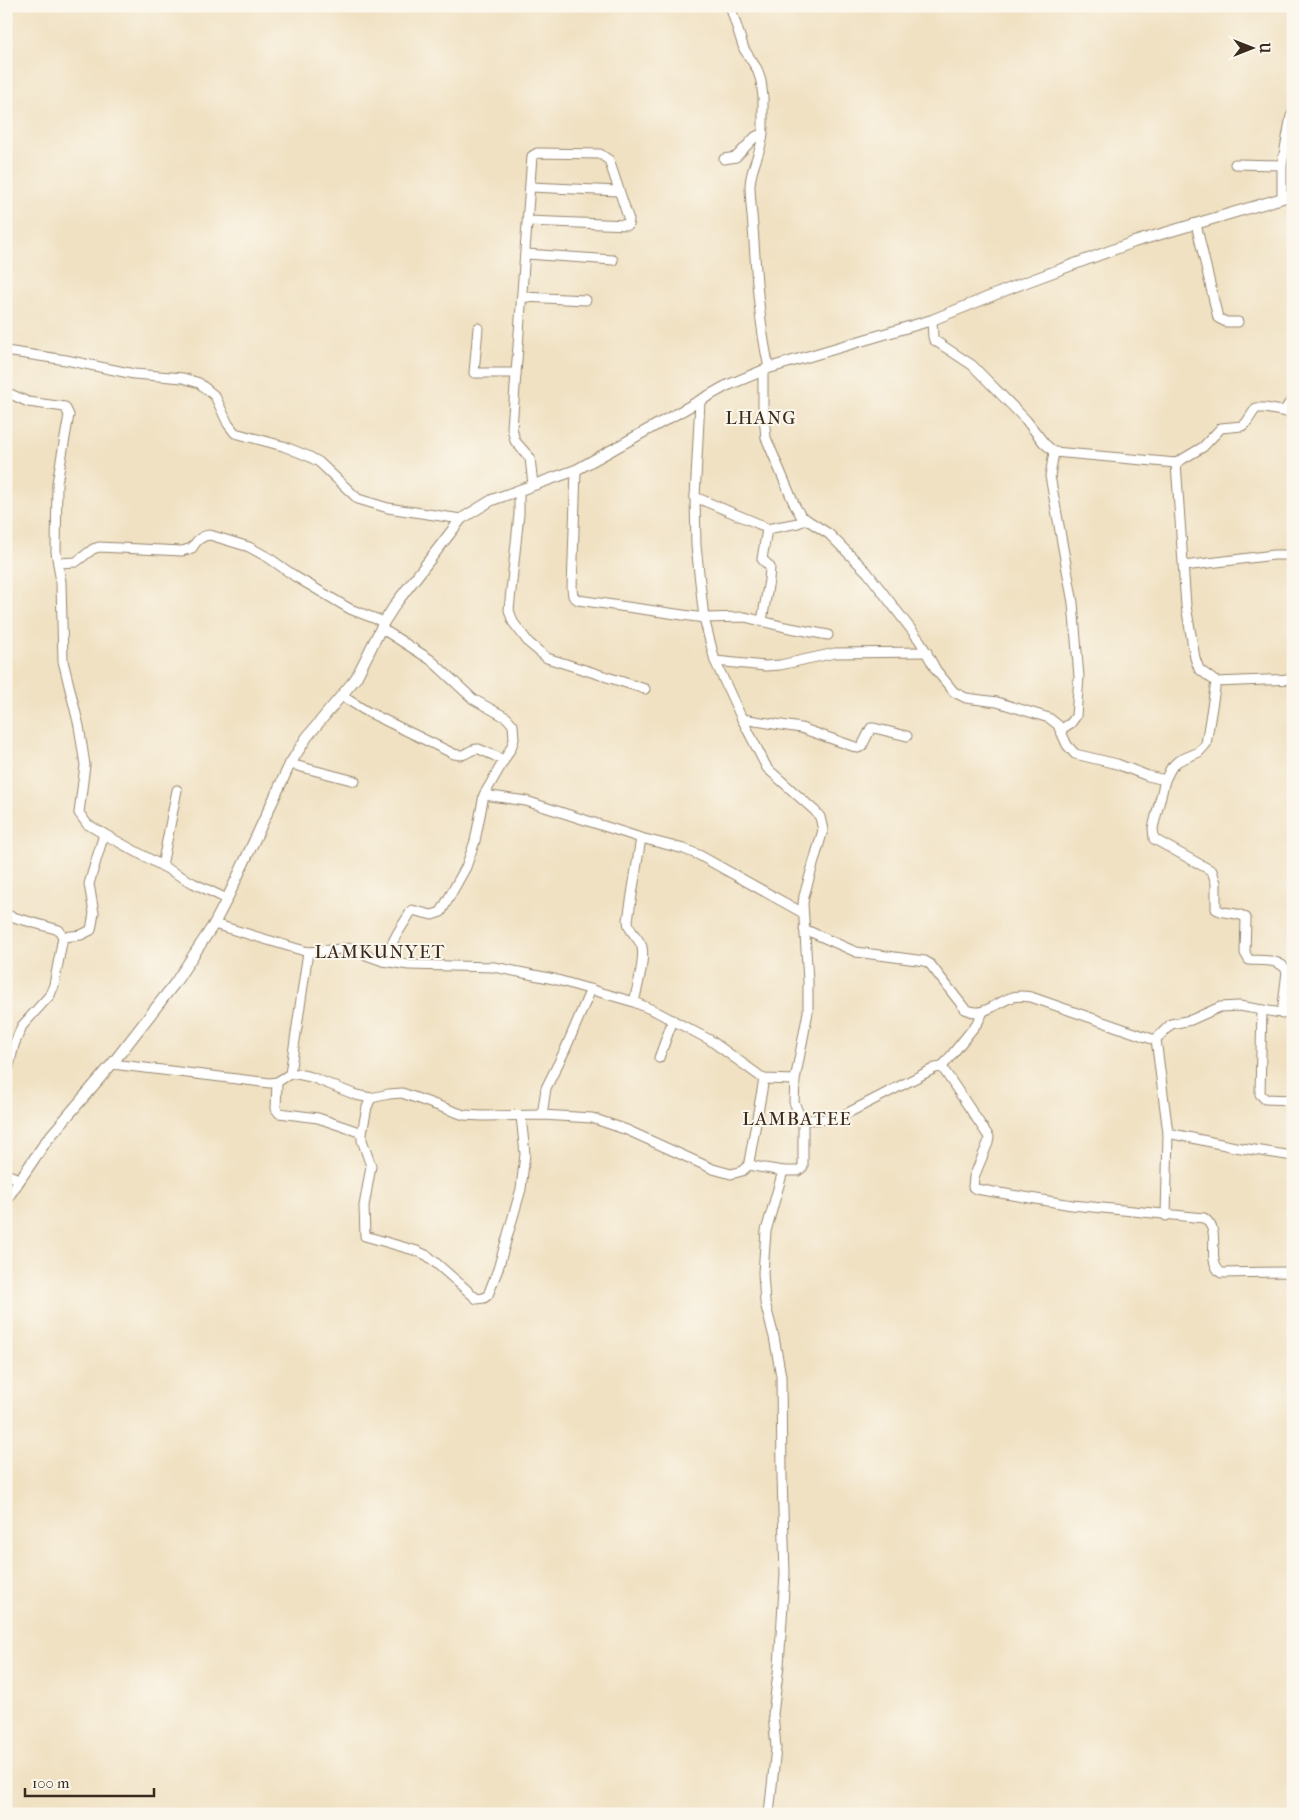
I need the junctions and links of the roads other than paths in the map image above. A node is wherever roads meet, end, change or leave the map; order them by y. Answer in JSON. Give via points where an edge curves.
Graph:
{"nodes":[{"id":1,"x":730,"y":6,"type":"edge"},
{"id":2,"x":1293,"y":113,"type":"edge"},
{"id":3,"x":763,"y":128,"type":"dead end"},
{"id":4,"x":724,"y":159,"type":"dead end"},
{"id":5,"x":1235,"y":164,"type":"dead end"},
{"id":6,"x":1282,"y":166,"type":"junction"},
{"id":7,"x":530,"y":187,"type":"junction"},
{"id":8,"x":618,"y":190,"type":"junction"},
{"id":9,"x":1293,"y":195,"type":"edge"},
{"id":10,"x":1282,"y":198,"type":"junction"},
{"id":11,"x":528,"y":221,"type":"junction"},
{"id":12,"x":1196,"y":224,"type":"junction"},
{"id":13,"x":526,"y":254,"type":"junction"},
{"id":14,"x":613,"y":260,"type":"dead end"},
{"id":15,"x":523,"y":296,"type":"junction"},
{"id":16,"x":586,"y":300,"type":"dead end"},
{"id":17,"x":932,"y":320,"type":"junction"},
{"id":18,"x":1238,"y":322,"type":"dead end"},
{"id":19,"x":478,"y":328,"type":"dead end"},
{"id":20,"x":6,"y":351,"type":"edge"},
{"id":21,"x":766,"y":370,"type":"junction"},
{"id":22,"x":516,"y":373,"type":"junction"},
{"id":23,"x":6,"y":392,"type":"edge"},
{"id":24,"x":1293,"y":398,"type":"edge"},
{"id":25,"x":700,"y":401,"type":"junction"},
{"id":26,"x":1289,"y":412,"type":"edge"},
{"id":27,"x":1054,"y":452,"type":"junction"},
{"id":28,"x":1176,"y":463,"type":"junction"},
{"id":29,"x":576,"y":470,"type":"junction"},
{"id":30,"x":533,"y":485,"type":"junction"},
{"id":31,"x":519,"y":490,"type":"junction"},
{"id":32,"x":695,"y":497,"type":"junction"},
{"id":33,"x":461,"y":518,"type":"junction"},
{"id":34,"x":806,"y":519,"type":"junction"},
{"id":35,"x":767,"y":529,"type":"junction"},
{"id":36,"x":1293,"y":555,"type":"edge"},
{"id":37,"x":58,"y":563,"type":"junction"},
{"id":38,"x":1184,"y":566,"type":"junction"},
{"id":39,"x":704,"y":618,"type":"junction"},
{"id":40,"x":762,"y":621,"type":"junction"},
{"id":41,"x":382,"y":625,"type":"junction"},
{"id":42,"x":828,"y":635,"type":"dead end"},
{"id":43,"x":927,"y":652,"type":"junction"},
{"id":44,"x":715,"y":661,"type":"junction"},
{"id":45,"x":1293,"y":679,"type":"edge"},
{"id":46,"x":1216,"y":682,"type":"junction"},
{"id":47,"x":645,"y":688,"type":"dead end"},
{"id":48,"x":342,"y":696,"type":"junction"},
{"id":49,"x":742,"y":719,"type":"junction"},
{"id":50,"x":1060,"y":730,"type":"junction"},
{"id":51,"x":907,"y":736,"type":"dead end"},
{"id":52,"x":504,"y":760,"type":"junction"},
{"id":53,"x":290,"y":764,"type":"junction"},
{"id":54,"x":356,"y":780,"type":"dead end"},
{"id":55,"x":1165,"y":780,"type":"junction"},
{"id":56,"x":177,"y":790,"type":"dead end"},
{"id":57,"x":484,"y":795,"type":"junction"},
{"id":58,"x":104,"y":834,"type":"junction"},
{"id":59,"x":641,"y":838,"type":"junction"},
{"id":60,"x":162,"y":866,"type":"junction"},
{"id":61,"x":227,"y":899,"type":"junction"},
{"id":62,"x":803,"y":912,"type":"junction"},
{"id":63,"x":6,"y":915,"type":"edge"},
{"id":64,"x":214,"y":924,"type":"junction"},
{"id":65,"x":804,"y":929,"type":"junction"},
{"id":66,"x":63,"y":937,"type":"junction"},
{"id":67,"x":308,"y":952,"type":"junction"},
{"id":68,"x":384,"y":961,"type":"junction"},
{"id":69,"x":591,"y":990,"type":"junction"},
{"id":70,"x":634,"y":1002,"type":"junction"},
{"id":71,"x":1262,"y":1010,"type":"junction"},
{"id":72,"x":983,"y":1012,"type":"junction"},
{"id":73,"x":1282,"y":1014,"type":"junction"},
{"id":74,"x":1293,"y":1015,"type":"edge"},
{"id":75,"x":673,"y":1020,"type":"junction"},
{"id":76,"x":1156,"y":1039,"type":"junction"},
{"id":77,"x":659,"y":1058,"type":"dead end"},
{"id":78,"x":112,"y":1064,"type":"junction"},
{"id":79,"x":942,"y":1067,"type":"junction"},
{"id":80,"x":290,"y":1074,"type":"junction"},
{"id":81,"x":6,"y":1078,"type":"edge"},
{"id":82,"x":764,"y":1079,"type":"junction"},
{"id":83,"x":795,"y":1080,"type":"junction"},
{"id":84,"x":277,"y":1082,"type":"junction"},
{"id":85,"x":370,"y":1098,"type":"junction"},
{"id":86,"x":1293,"y":1100,"type":"edge"},
{"id":87,"x":542,"y":1115,"type":"junction"},
{"id":88,"x":521,"y":1116,"type":"junction"},
{"id":89,"x":802,"y":1120,"type":"junction"},
{"id":90,"x":362,"y":1133,"type":"junction"},
{"id":91,"x":1168,"y":1133,"type":"junction"},
{"id":92,"x":1293,"y":1156,"type":"edge"},
{"id":93,"x":750,"y":1164,"type":"junction"},
{"id":94,"x":783,"y":1171,"type":"junction"},
{"id":95,"x":6,"y":1174,"type":"edge"},
{"id":96,"x":18,"y":1179,"type":"junction"},
{"id":97,"x":6,"y":1200,"type":"edge"},
{"id":98,"x":1166,"y":1216,"type":"junction"},
{"id":99,"x":1293,"y":1280,"type":"edge"},
{"id":100,"x":769,"y":1814,"type":"edge"}],
"edges":[{"from":1,"to":3,"type":"street","via":[[744,49],[757,68],[761,81]]},
{"from":2,"to":6,"type":"street"},
{"from":4,"to":21,"type":"street","via":[[736,157],[763,133],[762,147],[751,179],[750,202]]},
{"from":5,"to":6,"type":"street"},
{"from":6,"to":10,"type":"street"},
{"from":7,"to":8,"type":"street"},
{"from":7,"to":8,"type":"street","via":[[534,154],[537,152],[600,154],[609,160]]},
{"from":7,"to":11,"type":"street"},
{"from":8,"to":11,"type":"street","via":[[628,225]]},
{"from":9,"to":10,"type":"street"},
{"from":10,"to":12,"type":"street"},
{"from":11,"to":13,"type":"street"},
{"from":12,"to":17,"type":"street","via":[[1118,248]]},
{"from":12,"to":18,"type":"street","via":[[1218,318]]},
{"from":13,"to":14,"type":"street"},
{"from":13,"to":15,"type":"street"},
{"from":15,"to":16,"type":"street"},
{"from":15,"to":22,"type":"street"},
{"from":17,"to":21,"type":"street"},
{"from":17,"to":27,"type":"street","via":[[934,340],[972,365]]},
{"from":19,"to":22,"type":"street","via":[[474,373]]},
{"from":20,"to":33,"type":"street","via":[[199,383],[215,396],[235,432],[308,456],[319,462],[358,499],[388,508]]},
{"from":21,"to":25,"type":"street","via":[[726,386]]},
{"from":21,"to":34,"type":"street","via":[[763,405],[766,438],[795,506]]},
{"from":22,"to":30,"type":"street","via":[[512,428],[515,441],[530,458]]},
{"from":23,"to":37,"type":"street","via":[[24,401],[67,409],[69,418],[57,483]]},
{"from":24,"to":26,"type":"street"},
{"from":25,"to":29,"type":"street"},
{"from":25,"to":32,"type":"street"},
{"from":26,"to":28,"type":"street","via":[[1256,408],[1245,424],[1221,428],[1203,447]]},
{"from":27,"to":28,"type":"street"},
{"from":27,"to":50,"type":"street","via":[[1050,476],[1073,603],[1079,677],[1076,716]]},
{"from":28,"to":38,"type":"street"},
{"from":29,"to":30,"type":"street"},
{"from":29,"to":39,"type":"street","via":[[572,589],[575,598]]},
{"from":30,"to":31,"type":"street"},
{"from":31,"to":33,"type":"street","via":[[482,504]]},
{"from":31,"to":47,"type":"street","via":[[509,610],[513,622],[529,643],[547,658]]},
{"from":32,"to":35,"type":"street"},
{"from":32,"to":39,"type":"street","via":[[696,546]]},
{"from":33,"to":41,"type":"street"},
{"from":34,"to":35,"type":"street"},
{"from":34,"to":43,"type":"street","via":[[829,534],[868,572]]},
{"from":35,"to":40,"type":"street","via":[[762,559],[770,567]]},
{"from":36,"to":38,"type":"street","via":[[1274,554]]},
{"from":37,"to":41,"type":"street","via":[[76,562],[99,547],[182,551],[210,535],[249,547]]},
{"from":37,"to":58,"type":"street","via":[[63,661],[85,765],[79,813],[87,824]]},
{"from":38,"to":46,"type":"street","via":[[1186,606],[1195,658],[1199,669]]},
{"from":39,"to":40,"type":"street","via":[[745,617]]},
{"from":39,"to":44,"type":"street"},
{"from":40,"to":42,"type":"street"},
{"from":41,"to":48,"type":"street","via":[[356,678]]},
{"from":41,"to":52,"type":"street","via":[[431,660],[473,699],[507,718],[513,725],[514,739]]},
{"from":43,"to":44,"type":"street","via":[[836,653],[773,666]]},
{"from":43,"to":50,"type":"street","via":[[945,682],[958,695],[1032,712],[1054,721]]},
{"from":44,"to":49,"type":"street"},
{"from":45,"to":46,"type":"street"},
{"from":46,"to":55,"type":"street","via":[[1206,744],[1199,752],[1178,761]]},
{"from":48,"to":52,"type":"street","via":[[454,754],[464,756],[475,748]]},
{"from":48,"to":53,"type":"street","via":[[306,737]]},
{"from":49,"to":51,"type":"street","via":[[801,728],[858,748],[871,728]]},
{"from":49,"to":62,"type":"street","via":[[767,768],[820,817],[823,830],[804,896]]},
{"from":50,"to":55,"type":"street","via":[[1075,754]]},
{"from":52,"to":57,"type":"street"},
{"from":53,"to":54,"type":"street"},
{"from":53,"to":61,"type":"street"},
{"from":55,"to":73,"type":"street","via":[[1152,828],[1154,840],[1212,871],[1216,883],[1216,909],[1246,918],[1245,953],[1249,960],[1279,962],[1284,966],[1287,971]]},
{"from":56,"to":60,"type":"street"},
{"from":57,"to":59,"type":"street","via":[[526,801]]},
{"from":57,"to":68,"type":"street","via":[[466,867],[441,912],[432,915],[412,910]]},
{"from":58,"to":60,"type":"street"},
{"from":58,"to":66,"type":"street","via":[[89,884],[94,913],[91,930],[81,936]]},
{"from":59,"to":62,"type":"street","via":[[692,852]]},
{"from":59,"to":70,"type":"street","via":[[628,920],[643,954]]},
{"from":60,"to":61,"type":"street"},
{"from":61,"to":64,"type":"street"},
{"from":62,"to":65,"type":"street"},
{"from":63,"to":66,"type":"street","via":[[59,930]]},
{"from":64,"to":67,"type":"street"},
{"from":64,"to":78,"type":"street","via":[[175,984]]},
{"from":65,"to":72,"type":"street","via":[[856,952],[925,961],[965,1009]]},
{"from":65,"to":83,"type":"street","via":[[808,1012]]},
{"from":66,"to":81,"type":"street","via":[[50,995],[22,1026]]},
{"from":67,"to":68,"type":"street","via":[[353,948]]},
{"from":67,"to":80,"type":"street"},
{"from":68,"to":69,"type":"street","via":[[409,965],[494,967]]},
{"from":69,"to":70,"type":"street"},
{"from":69,"to":87,"type":"street","via":[[546,1088]]},
{"from":70,"to":75,"type":"street"},
{"from":71,"to":73,"type":"street"},
{"from":71,"to":76,"type":"street","via":[[1220,1007],[1191,1020],[1171,1024]]},
{"from":71,"to":86,"type":"street","via":[[1260,1094],[1265,1099]]},
{"from":72,"to":76,"type":"street","via":[[1009,998],[1031,997],[1148,1039]]},
{"from":72,"to":79,"type":"street"},
{"from":73,"to":74,"type":"street"},
{"from":75,"to":77,"type":"street"},
{"from":75,"to":82,"type":"street","via":[[710,1040]]},
{"from":76,"to":91,"type":"street"},
{"from":78,"to":84,"type":"street","via":[[249,1082]]},
{"from":78,"to":96,"type":"street"},
{"from":79,"to":89,"type":"street","via":[[842,1116]]},
{"from":79,"to":98,"type":"street","via":[[989,1137],[974,1177],[976,1189]]},
{"from":80,"to":84,"type":"street"},
{"from":80,"to":85,"type":"street","via":[[304,1075]]},
{"from":82,"to":83,"type":"street"},
{"from":82,"to":93,"type":"street"},
{"from":83,"to":89,"type":"street","via":[[795,1106]]},
{"from":84,"to":90,"type":"street","via":[[276,1110],[279,1113],[318,1118]]},
{"from":85,"to":88,"type":"street","via":[[402,1093],[464,1115]]},
{"from":85,"to":90,"type":"street"},
{"from":87,"to":88,"type":"street"},
{"from":87,"to":93,"type":"street","via":[[592,1118],[731,1174]]},
{"from":88,"to":90,"type":"street","via":[[525,1154],[521,1189],[498,1269],[488,1295],[480,1299],[428,1256],[365,1236],[364,1206],[371,1166]]},
{"from":89,"to":94,"type":"street","via":[[802,1167],[798,1171]]},
{"from":91,"to":92,"type":"street"},
{"from":91,"to":98,"type":"street"},
{"from":93,"to":94,"type":"street"},
{"from":94,"to":100,"type":"street","via":[[766,1231],[763,1273],[765,1303],[781,1376],[786,1574],[773,1714],[776,1748]]},
{"from":95,"to":96,"type":"street"},
{"from":96,"to":97,"type":"street"},
{"from":98,"to":99,"type":"street","via":[[1204,1218],[1210,1222],[1214,1229],[1214,1264],[1222,1273],[1285,1272]]}]}
